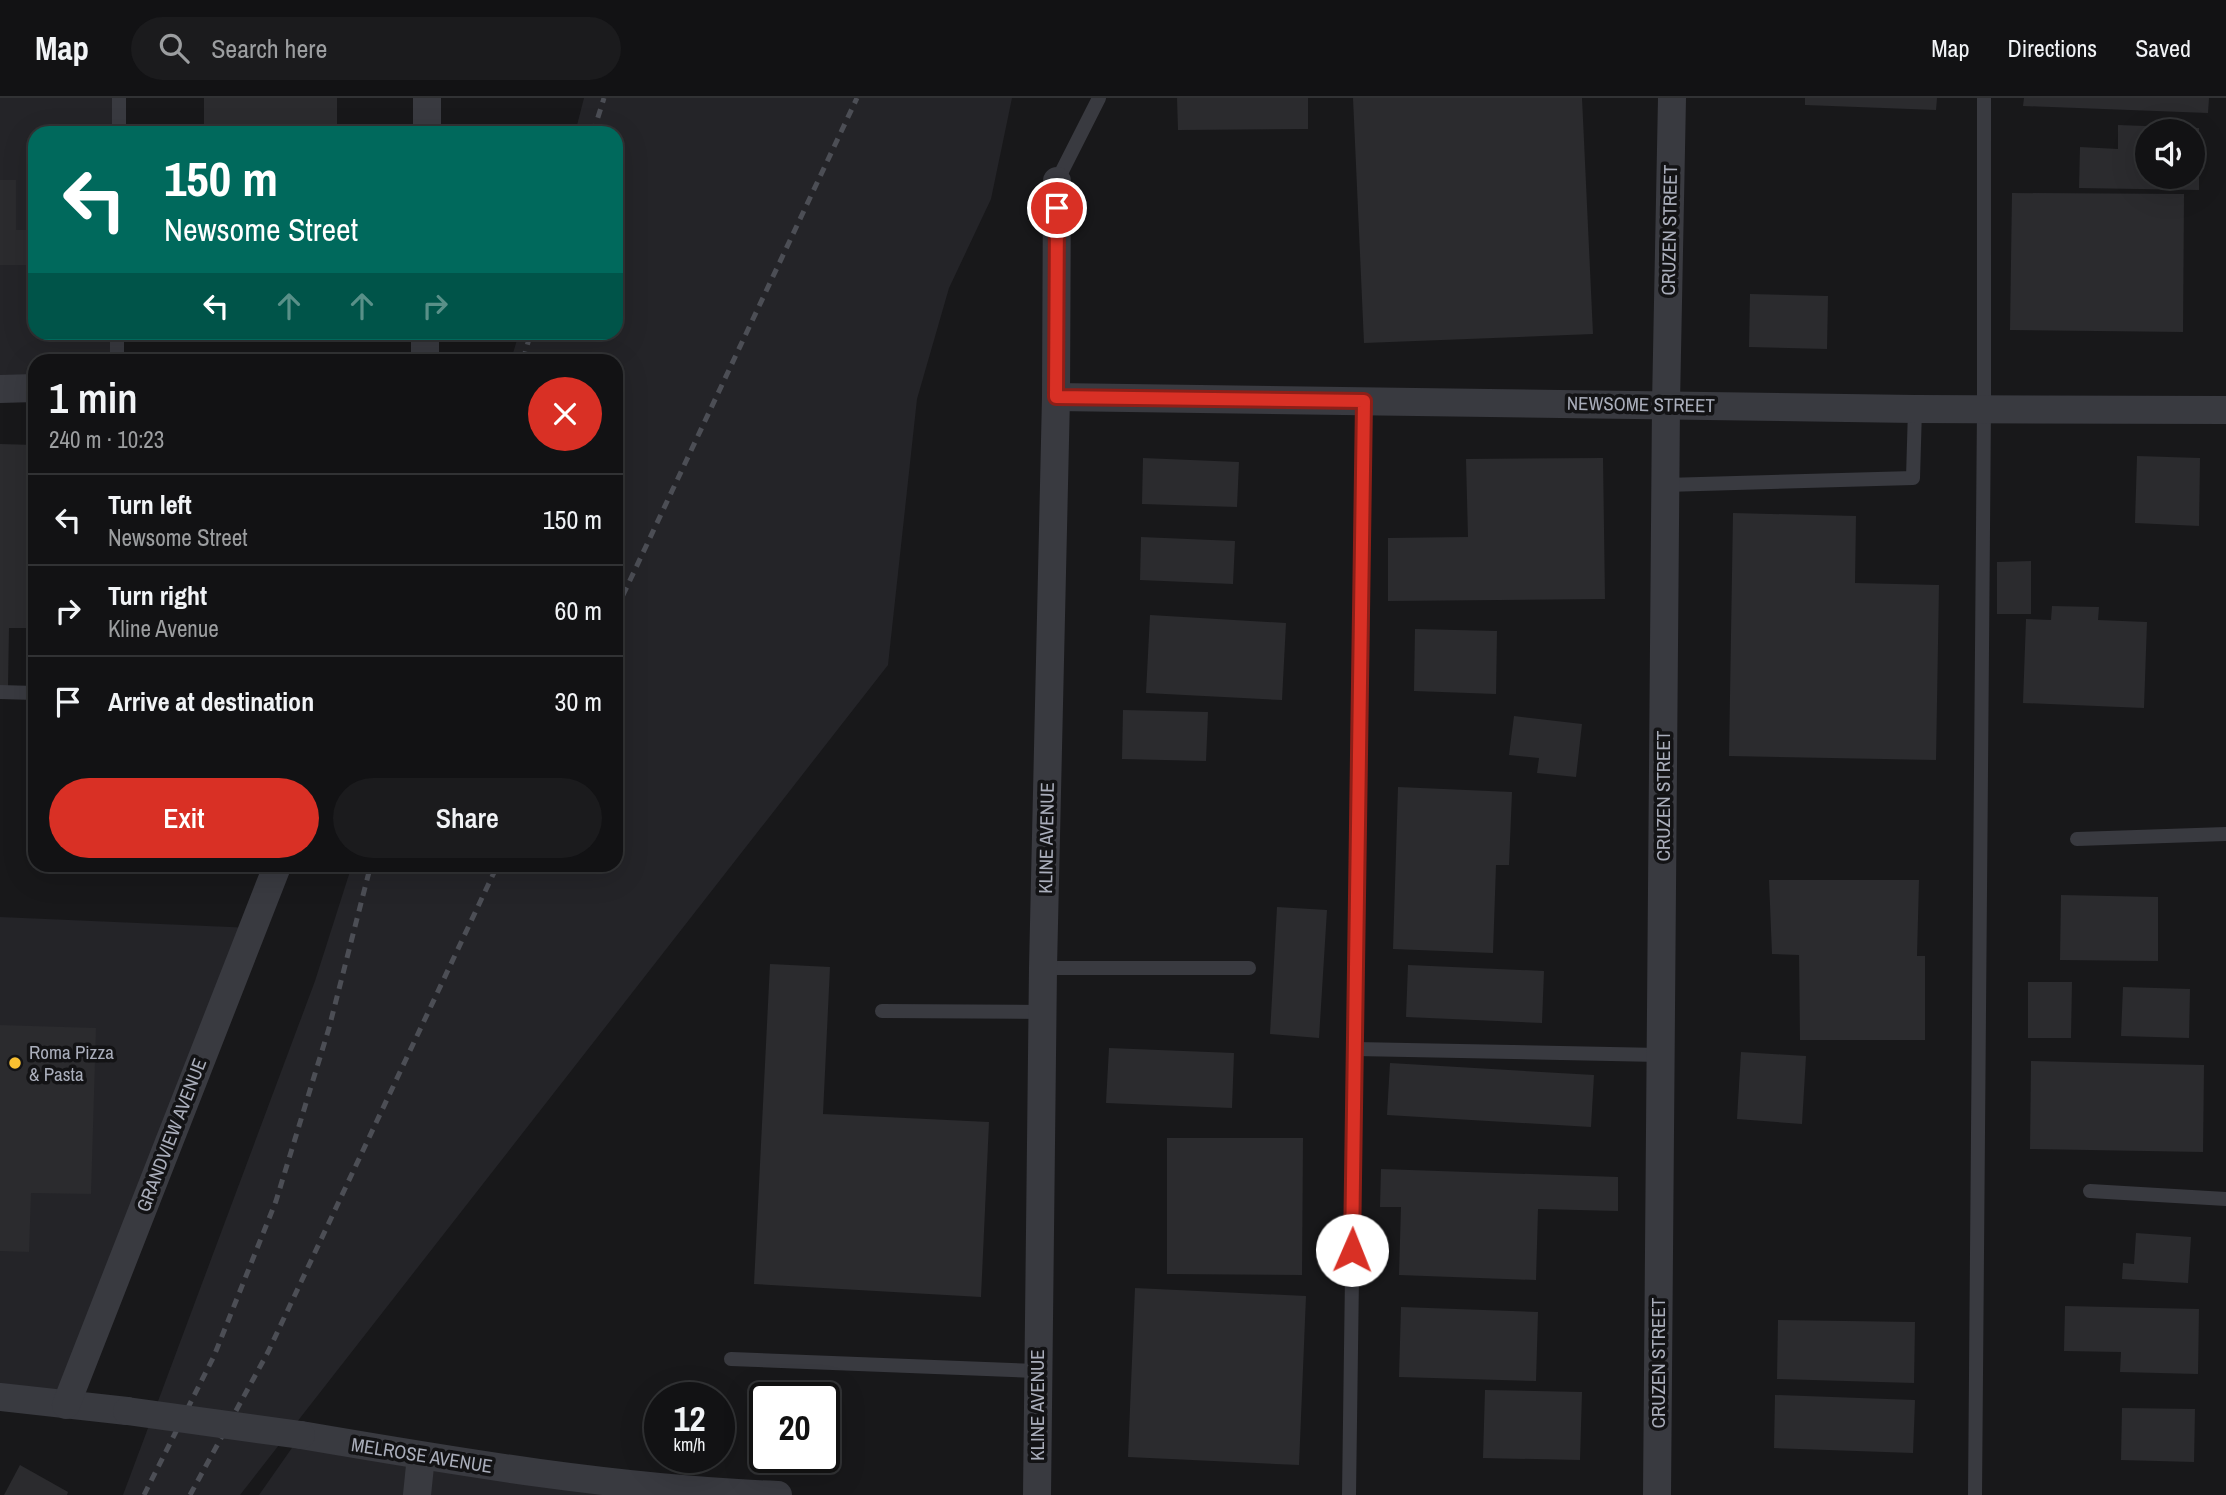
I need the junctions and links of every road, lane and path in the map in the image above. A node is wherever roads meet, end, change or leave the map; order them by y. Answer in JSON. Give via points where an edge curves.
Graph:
{"nodes":[{"id":1,"x":119,"y":98,"type":"edge"},
{"id":2,"x":427,"y":98,"type":"edge"},
{"id":3,"x":1099,"y":98,"type":"edge"},
{"id":4,"x":1672,"y":98,"type":"edge"},
{"id":5,"x":1984,"y":98,"type":"edge"},
{"id":6,"x":119,"y":126,"type":"edge"},
{"id":7,"x":427,"y":126,"type":"edge"},
{"id":8,"x":1057,"y":181,"type":"joint"},
{"id":9,"x":28,"y":388,"type":"edge"},
{"id":10,"x":0,"y":389,"type":"edge"},
{"id":11,"x":1056,"y":397,"type":"junction"},
{"id":12,"x":1364,"y":401,"type":"junction"},
{"id":13,"x":1666,"y":404,"type":"junction"},
{"id":14,"x":1915,"y":408,"type":"junction"},
{"id":15,"x":1984,"y":408,"type":"junction"},
{"id":16,"x":2226,"y":410,"type":"edge"},
{"id":17,"x":1665,"y":485,"type":"junction"},
{"id":18,"x":0,"y":692,"type":"edge"},
{"id":19,"x":28,"y":693,"type":"edge"},
{"id":20,"x":2226,"y":834,"type":"edge"},
{"id":21,"x":2077,"y":839,"type":"dead end"},
{"id":22,"x":275,"y":872,"type":"edge"},
{"id":23,"x":1043,"y":968,"type":"junction"},
{"id":24,"x":1250,"y":968,"type":"dead end"},
{"id":25,"x":882,"y":1011,"type":"dead end"},
{"id":26,"x":1044,"y":1012,"type":"junction"},
{"id":27,"x":1355,"y":1049,"type":"junction"},
{"id":28,"x":1660,"y":1055,"type":"junction"},
{"id":29,"x":2090,"y":1191,"type":"dead end"},
{"id":30,"x":2226,"y":1199,"type":"edge"},
{"id":31,"x":732,"y":1359,"type":"dead end"},
{"id":32,"x":1037,"y":1371,"type":"junction"},
{"id":33,"x":0,"y":1397,"type":"edge"},
{"id":34,"x":66,"y":1405,"type":"junction"},
{"id":35,"x":421,"y":1456,"type":"junction"},
{"id":36,"x":708,"y":1493,"type":"edge"},
{"id":37,"x":417,"y":1495,"type":"edge"},
{"id":38,"x":778,"y":1495,"type":"edge"},
{"id":39,"x":1037,"y":1495,"type":"edge"},
{"id":40,"x":1349,"y":1495,"type":"edge"},
{"id":41,"x":1657,"y":1495,"type":"edge"},
{"id":42,"x":1975,"y":1495,"type":"edge"}],
"edges":[{"from":1,"to":6,"type":"lane"},
{"from":2,"to":7,"type":"street"},
{"from":3,"to":8,"type":"lane"},
{"from":4,"to":13,"type":"street","name":"CRUZEN STREET"},
{"from":5,"to":15,"type":"lane"},
{"from":8,"to":11,"type":"street","name":"KLINE AVENUE"},
{"from":9,"to":10,"type":"street"},
{"from":11,"to":12,"type":"street","name":"NEWSOME STREET"},
{"from":11,"to":23,"type":"street","name":"KLINE AVENUE"},
{"from":12,"to":13,"type":"street","name":"NEWSOME STREET"},
{"from":12,"to":27,"type":"lane"},
{"from":13,"to":14,"type":"street","name":"NEWSOME STREET"},
{"from":13,"to":17,"type":"street","name":"CRUZEN STREET"},
{"from":14,"to":15,"type":"street","name":"NEWSOME STREET"},
{"from":14,"to":17,"type":"lane","via":[[1913,478]]},
{"from":15,"to":16,"type":"street","name":"NEWSOME STREET"},
{"from":15,"to":42,"type":"lane"},
{"from":17,"to":28,"type":"street","name":"CRUZEN STREET"},
{"from":18,"to":19,"type":"lane"},
{"from":20,"to":21,"type":"lane"},
{"from":22,"to":34,"type":"street","name":"GRANDVIEW AVENUE"},
{"from":23,"to":24,"type":"lane"},
{"from":23,"to":26,"type":"street","name":"KLINE AVENUE"},
{"from":25,"to":26,"type":"lane"},
{"from":26,"to":32,"type":"street","name":"KLINE AVENUE"},
{"from":27,"to":28,"type":"lane"},
{"from":27,"to":40,"type":"lane"},
{"from":28,"to":41,"type":"street","name":"CRUZEN STREET"},
{"from":29,"to":30,"type":"lane"},
{"from":31,"to":32,"type":"lane"},
{"from":32,"to":39,"type":"street","name":"KLINE AVENUE"},
{"from":33,"to":34,"type":"street","name":"MELROSE AVENUE"},
{"from":34,"to":35,"type":"street","name":"MELROSE AVENUE","bridge":true,"via":[[301,1435]]},
{"from":35,"to":36,"type":"street","name":"MELROSE AVENUE"},
{"from":35,"to":37,"type":"street"},
{"from":36,"to":38,"type":"street","name":"MELROSE AVENUE"}]}
